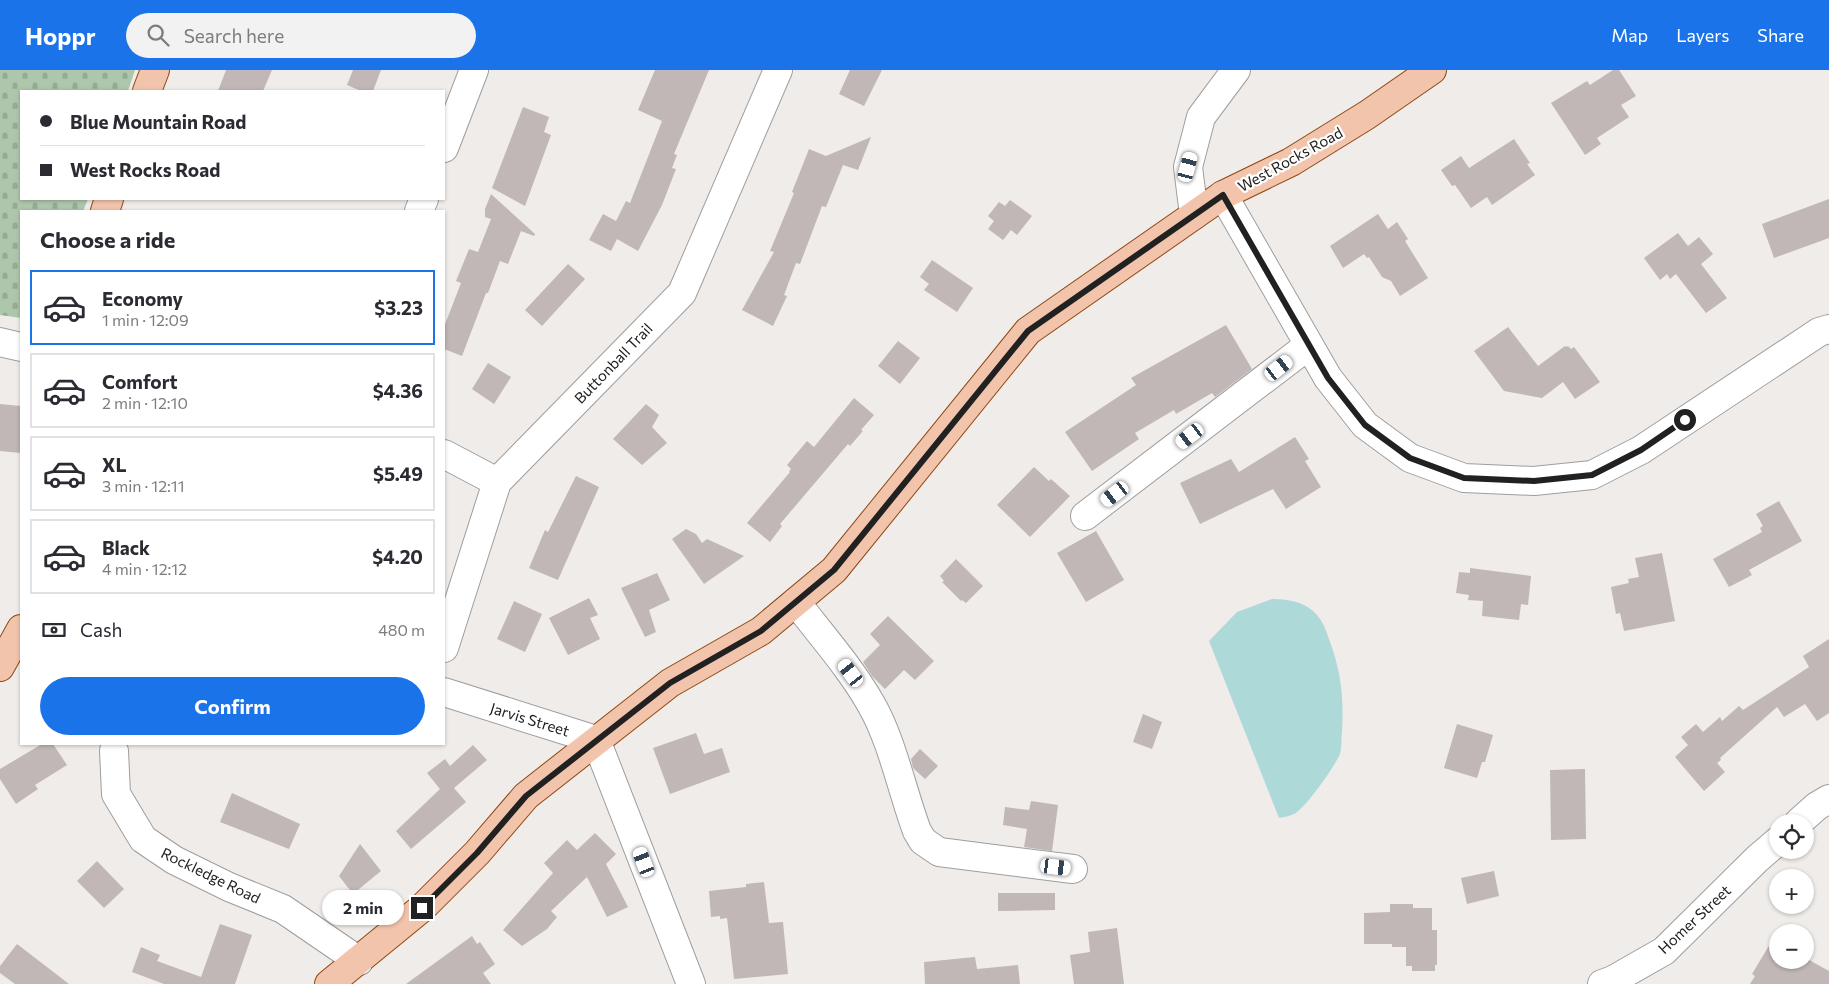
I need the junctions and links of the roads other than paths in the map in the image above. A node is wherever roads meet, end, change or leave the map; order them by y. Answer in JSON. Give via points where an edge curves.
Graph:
{"nodes":[{"id":1,"x":156,"y":70,"type":"edge"},
{"id":2,"x":474,"y":70,"type":"edge"},
{"id":3,"x":778,"y":70,"type":"edge"},
{"id":4,"x":1236,"y":70,"type":"edge"},
{"id":5,"x":1432,"y":70,"type":"edge"},
{"id":6,"x":147,"y":90,"type":"edge"},
{"id":7,"x":445,"y":145,"type":"edge"},
{"id":8,"x":1223,"y":195,"type":"junction"},
{"id":9,"x":1194,"y":215,"type":"junction"},
{"id":10,"x":1829,"y":329,"type":"edge"},
{"id":11,"x":0,"y":342,"type":"edge"},
{"id":12,"x":1309,"y":345,"type":"junction"},
{"id":13,"x":20,"y":347,"type":"edge"},
{"id":14,"x":445,"y":455,"type":"edge"},
{"id":15,"x":497,"y":482,"type":"junction"},
{"id":16,"x":1085,"y":516,"type":"dead end"},
{"id":17,"x":796,"y":602,"type":"junction"},
{"id":18,"x":20,"y":631,"type":"edge"},
{"id":19,"x":445,"y":645,"type":"edge"},
{"id":20,"x":0,"y":667,"type":"edge"},
{"id":21,"x":445,"y":692,"type":"edge"},
{"id":22,"x":596,"y":740,"type":"junction"},
{"id":23,"x":114,"y":751,"type":"dead end"},
{"id":24,"x":1829,"y":799,"type":"edge"},
{"id":25,"x":1808,"y":814,"type":"edge"},
{"id":26,"x":1769,"y":850,"type":"edge"},
{"id":27,"x":1073,"y":869,"type":"dead end"},
{"id":28,"x":359,"y":960,"type":"junction"},
{"id":29,"x":329,"y":984,"type":"edge"},
{"id":30,"x":691,"y":984,"type":"edge"},
{"id":31,"x":1602,"y":984,"type":"edge"}],
"edges":[{"from":1,"to":6,"type":"main road"},
{"from":2,"to":7,"type":"street"},
{"from":3,"to":15,"type":"street","name":"Buttonball Trail","via":[[682,292]]},
{"from":4,"to":9,"type":"street","via":[[1201,117],[1188,167]]},
{"from":5,"to":8,"type":"main road","name":"West Rocks Road","via":[[1291,162]]},
{"from":8,"to":9,"type":"main road","name":"West Rocks Road"},
{"from":8,"to":12,"type":"street"},
{"from":9,"to":17,"type":"main road","name":"West Rocks Road","via":[[1028,331],[834,570]]},
{"from":10,"to":12,"type":"street","via":[[1641,450],[1592,475],[1534,481],[1464,478],[1410,458],[1365,425],[1328,378]]},
{"from":11,"to":13,"type":"street"},
{"from":12,"to":16,"type":"street"},
{"from":14,"to":15,"type":"street"},
{"from":15,"to":19,"type":"street","name":"Buttonball Trail"},
{"from":17,"to":22,"type":"main road","name":"West Rocks Road","via":[[761,631],[670,683]]},
{"from":17,"to":27,"type":"street","via":[[872,705],[923,841],[939,852]]},
{"from":18,"to":20,"type":"main road"},
{"from":21,"to":22,"type":"street","name":"Jarvis Street"},
{"from":22,"to":28,"type":"main road","name":"West Rocks Road","via":[[526,796],[477,853],[422,908]]},
{"from":22,"to":30,"type":"street"},
{"from":23,"to":28,"type":"street","name":"Rockledge Road","via":[[116,794],[143,839],[182,864],[228,887],[283,909]]},
{"from":24,"to":25,"type":"street"},
{"from":26,"to":31,"type":"street","name":"Homer Street","via":[[1664,951]]},
{"from":28,"to":29,"type":"main road","name":"West Rocks Road"}]}
